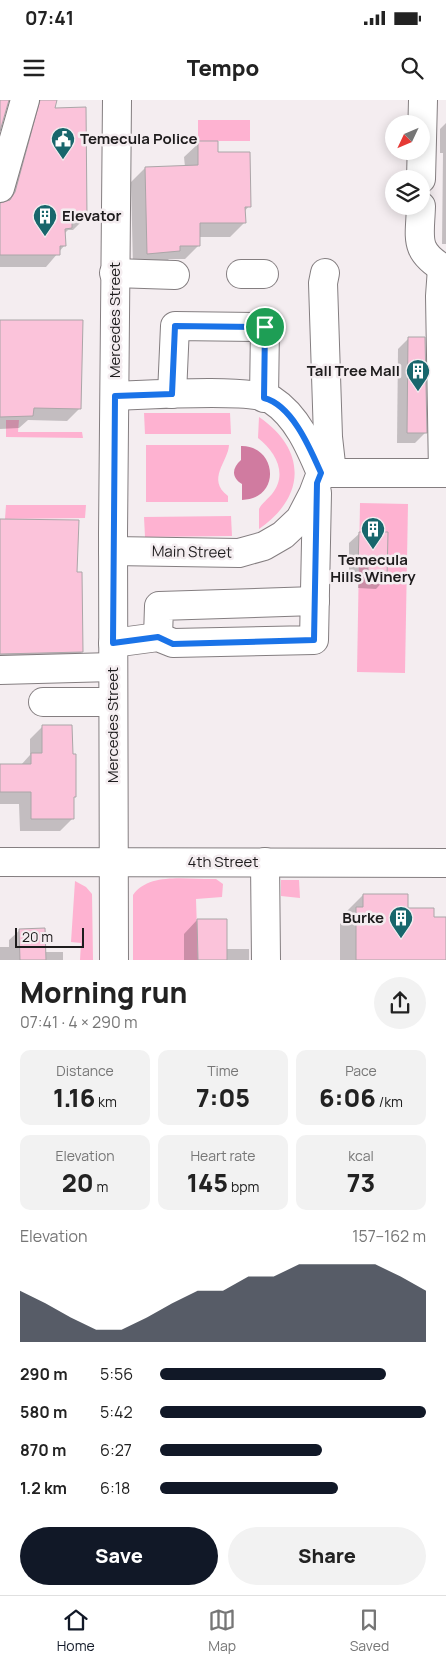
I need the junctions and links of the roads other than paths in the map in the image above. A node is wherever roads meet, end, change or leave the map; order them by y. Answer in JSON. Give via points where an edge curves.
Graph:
{"nodes":[{"id":1,"x":25,"y":100,"type":"edge"},
{"id":2,"x":117,"y":100,"type":"edge"},
{"id":3,"x":422,"y":100,"type":"edge"},
{"id":4,"x":421,"y":170,"type":"edge"},
{"id":5,"x":0,"y":188,"type":"edge"},
{"id":6,"x":421,"y":215,"type":"edge"},
{"id":7,"x":444,"y":269,"type":"edge"},
{"id":8,"x":114,"y":273,"type":"junction"},
{"id":9,"x":325,"y":273,"type":"dead end"},
{"id":10,"x":174,"y":275,"type":"dead end"},
{"id":11,"x":172,"y":394,"type":"junction"},
{"id":12,"x":115,"y":396,"type":"junction"},
{"id":13,"x":264,"y":398,"type":"junction"},
{"id":14,"x":444,"y":473,"type":"edge"},
{"id":15,"x":323,"y":476,"type":"junction"},
{"id":16,"x":113,"y":551,"type":"junction"},
{"id":17,"x":315,"y":602,"type":"junction"},
{"id":18,"x":158,"y":637,"type":"junction"},
{"id":19,"x":113,"y":655,"type":"junction"},
{"id":20,"x":0,"y":670,"type":"edge"},
{"id":21,"x":43,"y":702,"type":"dead end"},
{"id":22,"x":114,"y":702,"type":"junction"},
{"id":23,"x":0,"y":862,"type":"edge"},
{"id":24,"x":114,"y":862,"type":"junction"},
{"id":25,"x":265,"y":862,"type":"junction"},
{"id":26,"x":446,"y":863,"type":"edge"},
{"id":27,"x":114,"y":960,"type":"edge"},
{"id":28,"x":266,"y":960,"type":"edge"}],
"edges":[{"from":1,"to":5,"type":"street"},
{"from":2,"to":8,"type":"street","name":"Mercedes Street"},
{"from":3,"to":4,"type":"street"},
{"from":6,"to":7,"type":"street","via":[[420,246],[426,256]]},
{"from":7,"to":14,"type":"street","via":[[440,296]]},
{"from":8,"to":10,"type":"street"},
{"from":8,"to":12,"type":"street","name":"Mercedes Street"},
{"from":9,"to":15,"type":"street","via":[[328,438]]},
{"from":11,"to":12,"type":"street"},
{"from":11,"to":13,"type":"street"},
{"from":11,"to":13,"type":"street","via":[[175,326],[265,327]]},
{"from":12,"to":16,"type":"street","name":"Mercedes Street"},
{"from":13,"to":15,"type":"street","via":[[271,400],[290,417],[308,441]]},
{"from":14,"to":15,"type":"street"},
{"from":15,"to":16,"type":"street","name":"Main Street","via":[[300,519],[283,535],[264,546],[239,552]]},
{"from":15,"to":17,"type":"street"},
{"from":16,"to":19,"type":"street","name":"Mercedes Street"},
{"from":17,"to":18,"type":"street","via":[[159,606]]},
{"from":17,"to":18,"type":"street","via":[[314,640],[173,644]]},
{"from":18,"to":19,"type":"street"},
{"from":19,"to":20,"type":"street"},
{"from":19,"to":22,"type":"street","name":"Mercedes Street"},
{"from":21,"to":22,"type":"street"},
{"from":22,"to":24,"type":"street","name":"Mercedes Street"},
{"from":23,"to":24,"type":"street","name":"4th Street"},
{"from":24,"to":25,"type":"street","name":"4th Street"},
{"from":24,"to":27,"type":"street","name":"Mercedes Street"},
{"from":25,"to":26,"type":"street","name":"4th Street"},
{"from":25,"to":28,"type":"street"}]}
